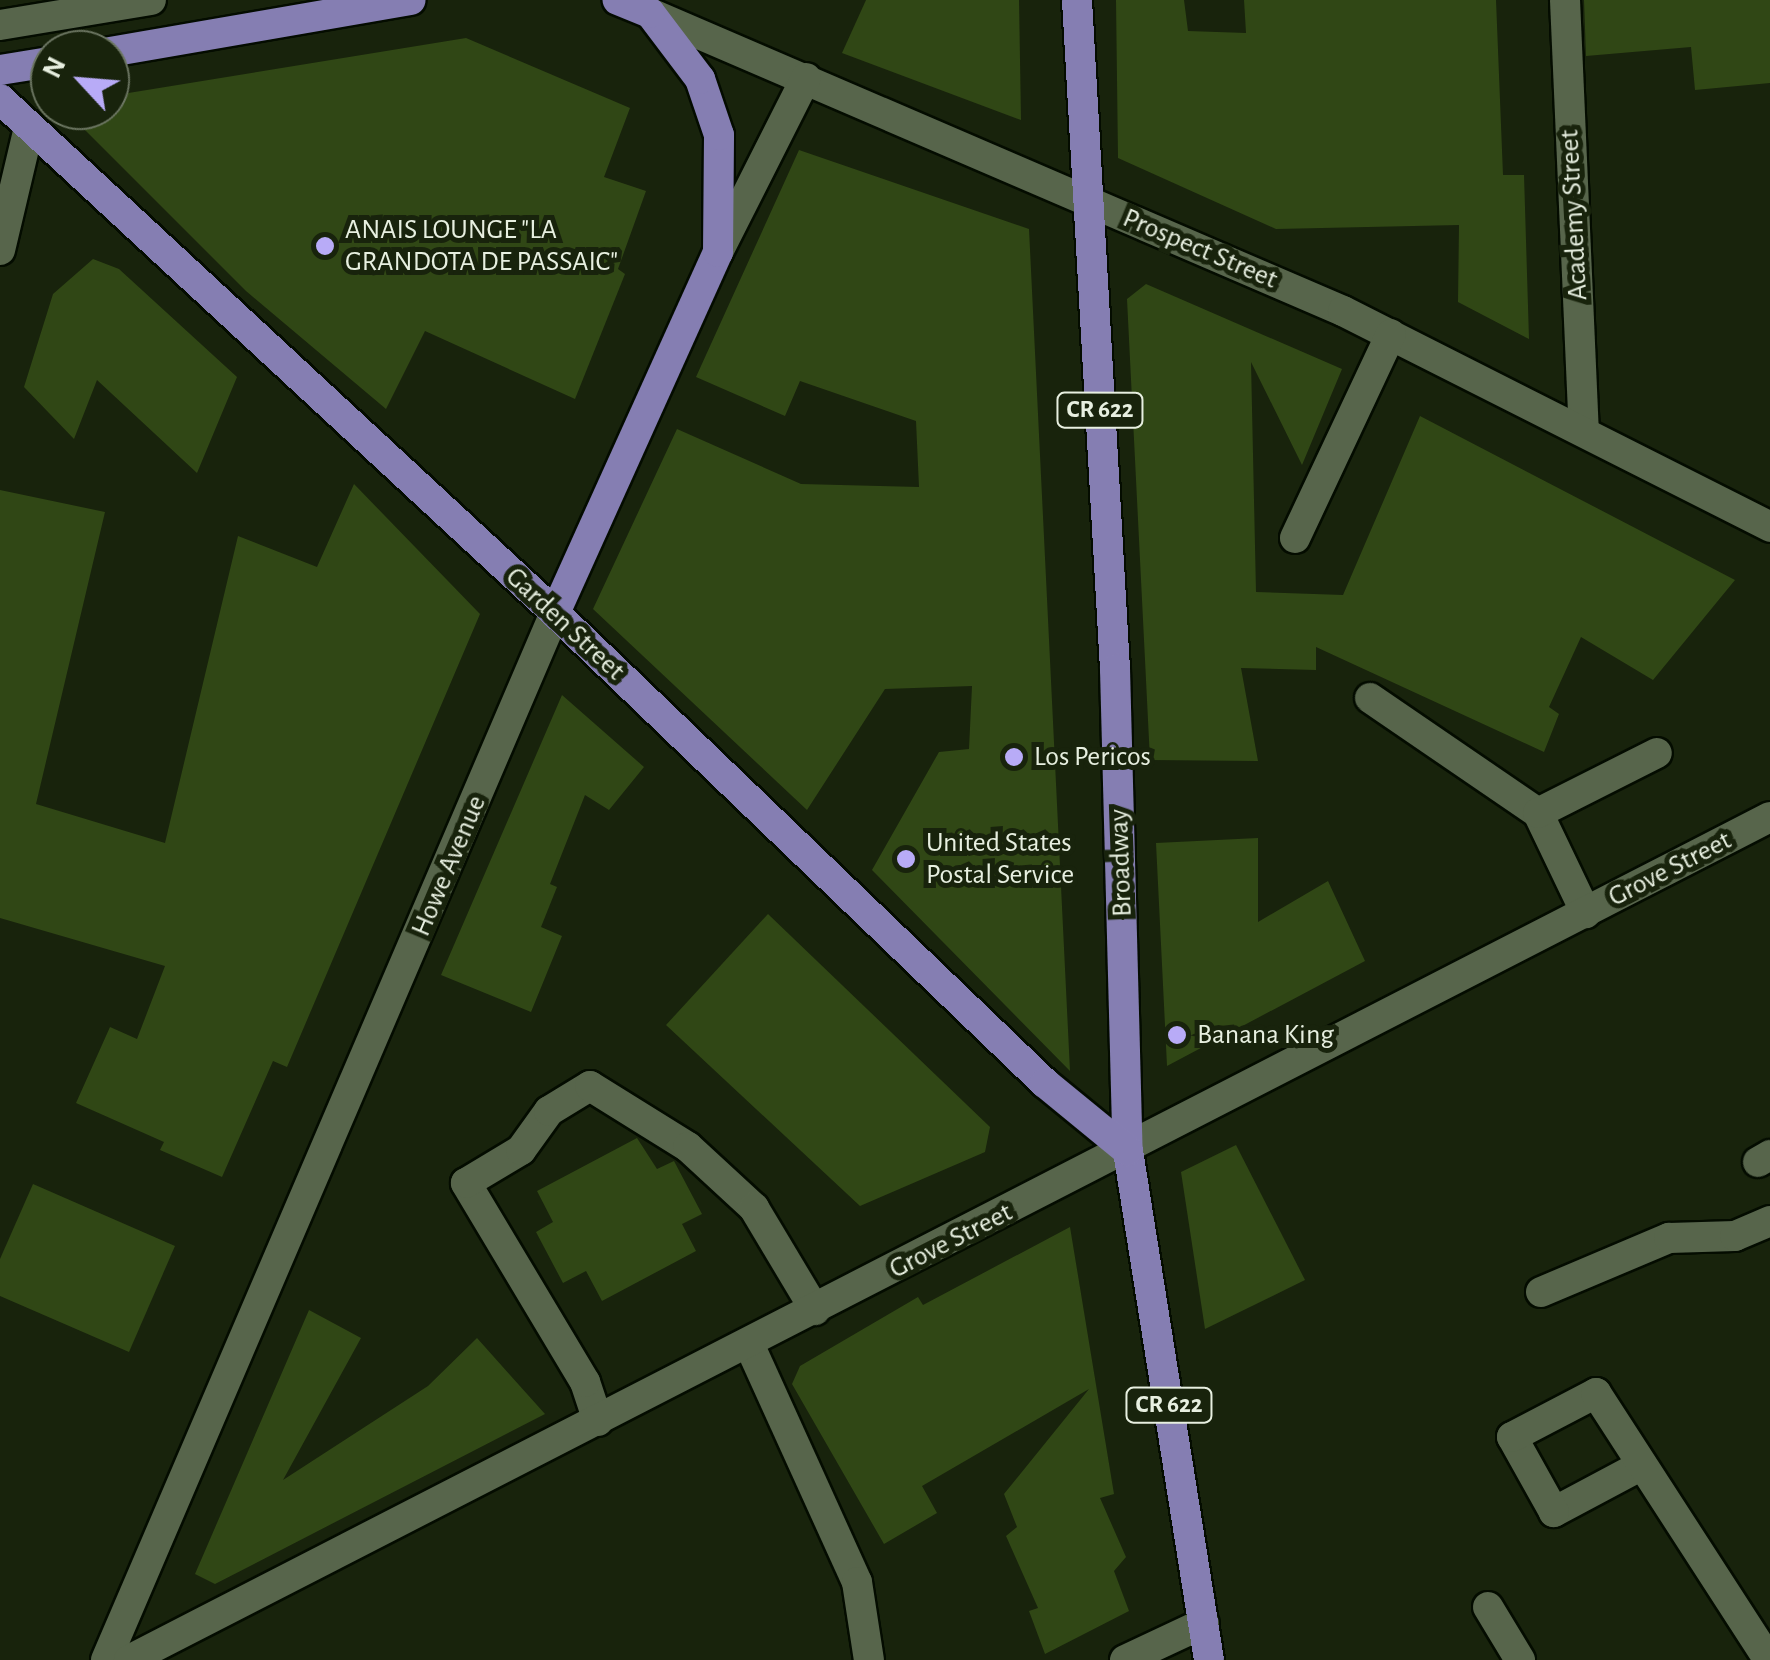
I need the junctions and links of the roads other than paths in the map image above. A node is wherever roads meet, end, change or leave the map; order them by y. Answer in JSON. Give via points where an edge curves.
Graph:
{"nodes":[{"id":1,"x":151,"y":0,"type":"edge"},
{"id":2,"x":617,"y":0,"type":"edge"},
{"id":3,"x":1077,"y":0,"type":"edge"},
{"id":4,"x":1565,"y":0,"type":"edge"},
{"id":5,"x":402,"y":1,"type":"edge"},
{"id":6,"x":650,"y":14,"type":"junction"},
{"id":7,"x":0,"y":25,"type":"edge"},
{"id":8,"x":130,"y":49,"type":"edge"},
{"id":9,"x":30,"y":65,"type":"edge"},
{"id":10,"x":0,"y":70,"type":"edge"},
{"id":11,"x":806,"y":78,"type":"junction"},
{"id":12,"x":0,"y":99,"type":"edge"},
{"id":13,"x":29,"y":128,"type":"junction"},
{"id":14,"x":1088,"y":200,"type":"junction"},
{"id":15,"x":0,"y":250,"type":"edge"},
{"id":16,"x":718,"y":252,"type":"junction"},
{"id":17,"x":1391,"y":334,"type":"junction"},
{"id":18,"x":1584,"y":429,"type":"junction"},
{"id":19,"x":1770,"y":527,"type":"edge"},
{"id":20,"x":1295,"y":538,"type":"dead end"},
{"id":21,"x":556,"y":613,"type":"junction"},
{"id":22,"x":1370,"y":698,"type":"dead end"},
{"id":23,"x":1657,"y":753,"type":"dead end"},
{"id":24,"x":1538,"y":813,"type":"junction"},
{"id":25,"x":1770,"y":817,"type":"edge"},
{"id":26,"x":1586,"y":912,"type":"junction"},
{"id":27,"x":1128,"y":1150,"type":"junction"},
{"id":28,"x":1770,"y":1221,"type":"edge"},
{"id":29,"x":1540,"y":1292,"type":"dead end"},
{"id":30,"x":815,"y":1310,"type":"junction"},
{"id":31,"x":749,"y":1344,"type":"junction"},
{"id":32,"x":598,"y":1421,"type":"junction"},
{"id":33,"x":1642,"y":1466,"type":"dead end"},
{"id":34,"x":1488,"y":1608,"type":"dead end"},
{"id":35,"x":1204,"y":1622,"type":"junction"},
{"id":36,"x":106,"y":1660,"type":"edge"},
{"id":37,"x":129,"y":1660,"type":"edge"},
{"id":38,"x":868,"y":1660,"type":"edge"},
{"id":39,"x":1125,"y":1660,"type":"edge"},
{"id":40,"x":1209,"y":1660,"type":"edge"},
{"id":41,"x":1520,"y":1660,"type":"edge"},
{"id":42,"x":1769,"y":1660,"type":"edge"}],
"edges":[{"from":1,"to":7,"type":"street"},
{"from":2,"to":6,"type":"main road","name":"Prospect Street"},
{"from":3,"to":14,"type":"main road","name":"Broadway","number":"CR 622"},
{"from":4,"to":18,"type":"street","name":"Academy Street"},
{"from":5,"to":8,"type":"main road"},
{"from":6,"to":11,"type":"street","name":"Prospect Street"},
{"from":6,"to":16,"type":"main road","via":[[700,80],[719,136]]},
{"from":9,"to":10,"type":"main road"},
{"from":11,"to":14,"type":"street","name":"Prospect Street"},
{"from":11,"to":16,"type":"street","name":"Howe Avenue"},
{"from":12,"to":13,"type":"main road","name":"Garden Street"},
{"from":13,"to":15,"type":"street"},
{"from":13,"to":21,"type":"main road","name":"Garden Street"},
{"from":14,"to":17,"type":"street","name":"Prospect Street"},
{"from":14,"to":27,"type":"main road","name":"Broadway","number":"CR 622","via":[[1115,669]]},
{"from":16,"to":21,"type":"main road","name":"Howe Avenue"},
{"from":17,"to":18,"type":"street","name":"Prospect Street"},
{"from":17,"to":20,"type":"street"},
{"from":18,"to":19,"type":"street","name":"Prospect Street"},
{"from":21,"to":27,"type":"main road","name":"Garden Street","via":[[1044,1083]]},
{"from":21,"to":36,"type":"street","name":"Howe Avenue"},
{"from":22,"to":24,"type":"street"},
{"from":23,"to":24,"type":"street"},
{"from":24,"to":26,"type":"street"},
{"from":25,"to":26,"type":"street","name":"Grove Street"},
{"from":26,"to":27,"type":"street","name":"Grove Street"},
{"from":27,"to":30,"type":"street","name":"Grove Street"},
{"from":27,"to":35,"type":"main road","name":"Broadway","number":"CR 622"},
{"from":28,"to":29,"type":"street","via":[[1735,1236],[1669,1238]]},
{"from":30,"to":31,"type":"street","name":"Grove Street"},
{"from":30,"to":32,"type":"street","via":[[742,1196],[688,1147],[590,1086],[549,1110],[521,1150],[466,1182],[585,1382]]},
{"from":31,"to":32,"type":"street","name":"Grove Street"},
{"from":31,"to":38,"type":"street","via":[[857,1582]]},
{"from":32,"to":37,"type":"street","name":"Grove Street"},
{"from":33,"to":42,"type":"street"},
{"from":34,"to":41,"type":"street"},
{"from":35,"to":39,"type":"street"},
{"from":35,"to":40,"type":"main road","name":"Broadway","number":"CR 622"}]}
